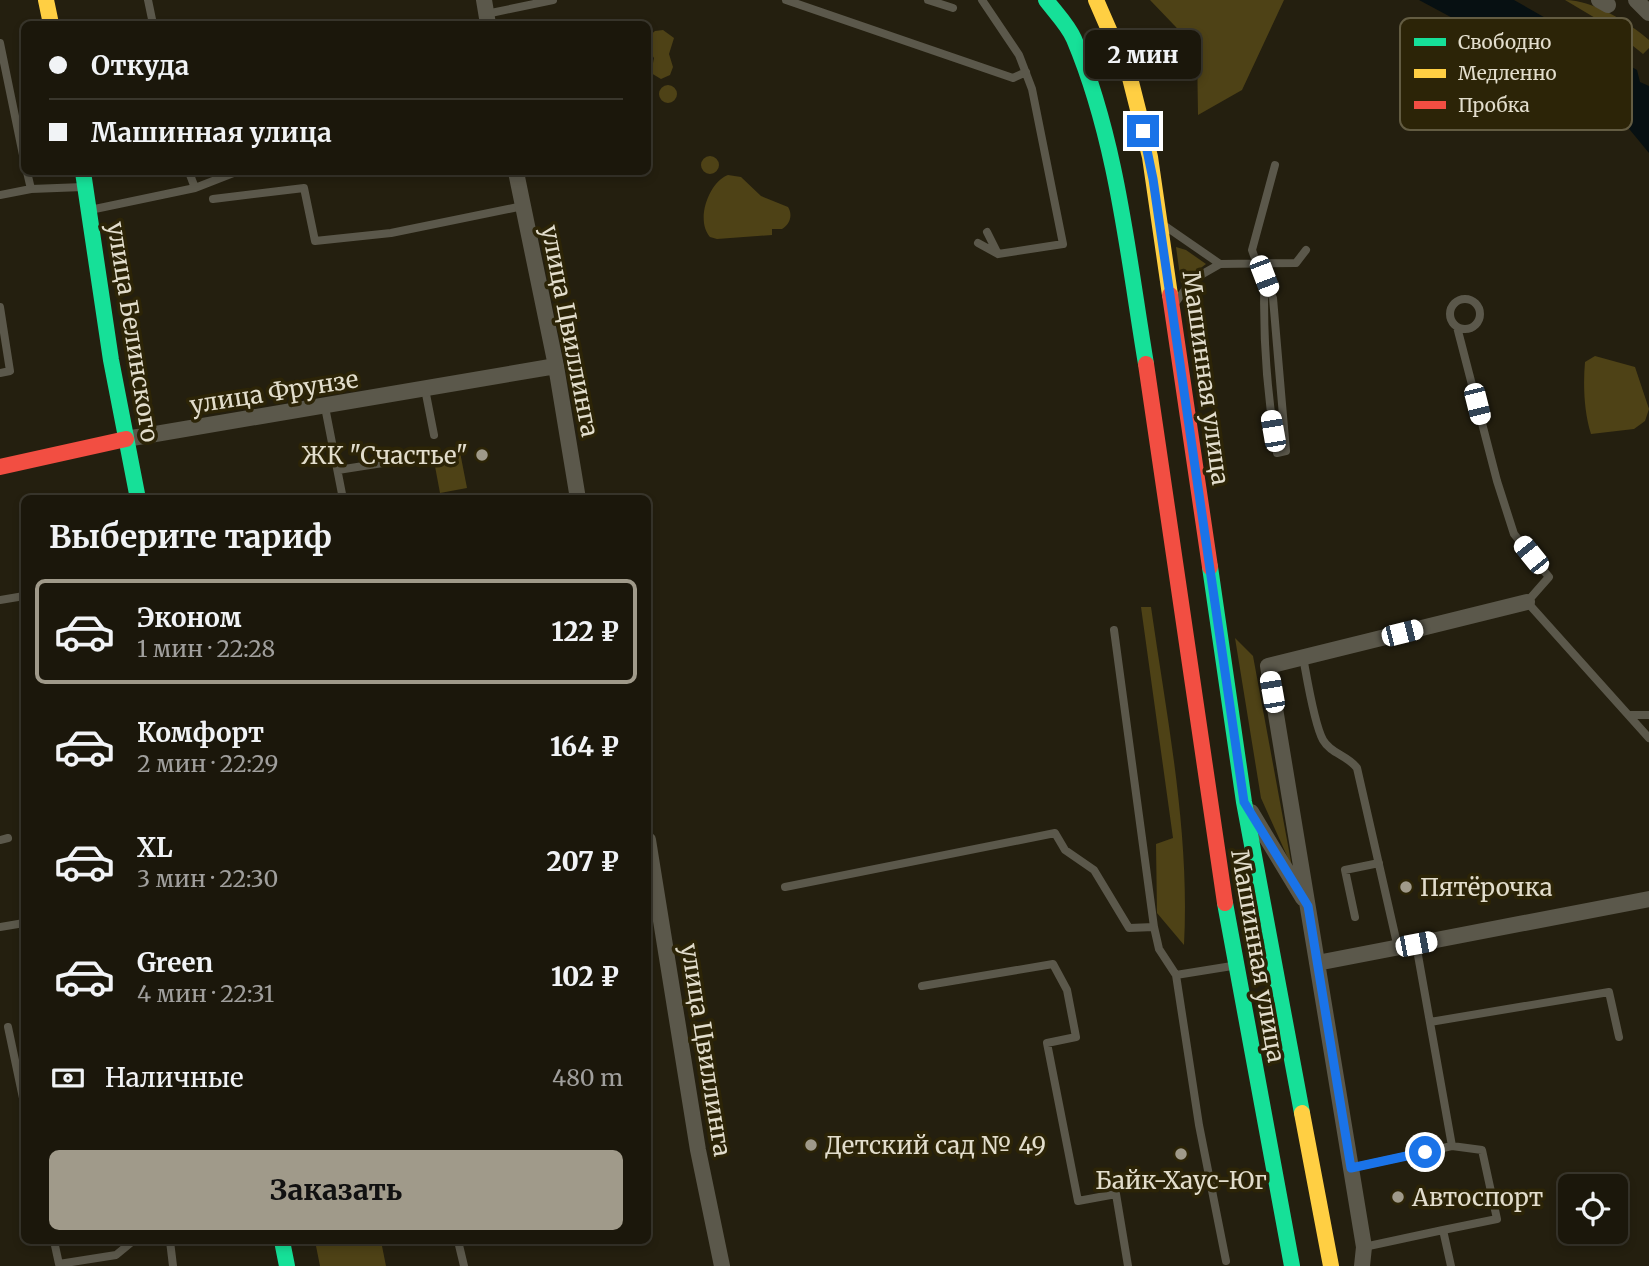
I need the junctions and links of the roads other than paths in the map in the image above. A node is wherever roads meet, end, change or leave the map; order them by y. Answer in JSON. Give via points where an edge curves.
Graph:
{"nodes":[{"id":1,"x":46,"y":0,"type":"edge"},
{"id":2,"x":148,"y":0,"type":"edge"},
{"id":3,"x":553,"y":0,"type":"edge"},
{"id":4,"x":786,"y":0,"type":"edge"},
{"id":5,"x":928,"y":0,"type":"edge"},
{"id":6,"x":982,"y":0,"type":"edge"},
{"id":7,"x":1046,"y":0,"type":"edge"},
{"id":8,"x":1096,"y":0,"type":"edge"},
{"id":9,"x":1636,"y":0,"type":"edge"},
{"id":10,"x":953,"y":8,"type":"dead end"},
{"id":11,"x":486,"y":13,"type":"edge"},
{"id":12,"x":1649,"y":13,"type":"edge"},
{"id":13,"x":50,"y":21,"type":"edge"},
{"id":14,"x":152,"y":21,"type":"edge"},
{"id":15,"x":0,"y":43,"type":"edge"},
{"id":16,"x":1026,"y":72,"type":"junction"},
{"id":17,"x":10,"y":89,"type":"junction"},
{"id":18,"x":0,"y":91,"type":"edge"},
{"id":19,"x":21,"y":145,"type":"edge"},
{"id":20,"x":1275,"y":164,"type":"dead end"},
{"id":21,"x":28,"y":175,"type":"edge"},
{"id":22,"x":190,"y":175,"type":"edge"},
{"id":23,"x":228,"y":175,"type":"edge"},
{"id":24,"x":517,"y":175,"type":"edge"},
{"id":25,"x":84,"y":179,"type":"edge"},
{"id":26,"x":195,"y":188,"type":"junction"},
{"id":27,"x":31,"y":189,"type":"junction"},
{"id":28,"x":0,"y":195,"type":"edge"},
{"id":29,"x":213,"y":199,"type":"dead end"},
{"id":30,"x":523,"y":206,"type":"junction"},
{"id":31,"x":90,"y":210,"type":"junction"},
{"id":32,"x":1160,"y":222,"type":"junction"},
{"id":33,"x":987,"y":232,"type":"dead end"},
{"id":34,"x":978,"y":243,"type":"dead end"},
{"id":35,"x":1306,"y":250,"type":"dead end"},
{"id":36,"x":998,"y":254,"type":"junction"},
{"id":37,"x":1220,"y":264,"type":"junction"},
{"id":38,"x":1261,"y":264,"type":"junction"},
{"id":39,"x":1264,"y":276,"type":"junction"},
{"id":40,"x":0,"y":307,"type":"edge"},
{"id":41,"x":1172,"y":307,"type":"junction"},
{"id":42,"x":1457,"y":327,"type":"dead end"},
{"id":43,"x":556,"y":366,"type":"junction"},
{"id":44,"x":0,"y":373,"type":"edge"},
{"id":45,"x":425,"y":389,"type":"junction"},
{"id":46,"x":325,"y":407,"type":"junction"},
{"id":47,"x":434,"y":435,"type":"dead end"},
{"id":48,"x":126,"y":439,"type":"junction"},
{"id":49,"x":389,"y":462,"type":"dead end"},
{"id":50,"x":0,"y":467,"type":"edge"},
{"id":51,"x":338,"y":470,"type":"junction"},
{"id":52,"x":137,"y":495,"type":"edge"},
{"id":53,"x":342,"y":495,"type":"edge"},
{"id":54,"x":577,"y":495,"type":"edge"},
{"id":55,"x":21,"y":596,"type":"edge"},
{"id":56,"x":0,"y":600,"type":"edge"},
{"id":57,"x":1527,"y":602,"type":"junction"},
{"id":58,"x":1114,"y":630,"type":"dead end"},
{"id":59,"x":1303,"y":657,"type":"junction"},
{"id":60,"x":1629,"y":715,"type":"junction"},
{"id":61,"x":1649,"y":715,"type":"edge"},
{"id":62,"x":1649,"y":738,"type":"edge"},
{"id":63,"x":1244,"y":802,"type":"junction"},
{"id":64,"x":651,"y":859,"type":"edge"},
{"id":65,"x":1379,"y":863,"type":"junction"},
{"id":66,"x":785,"y":887,"type":"dead end"},
{"id":67,"x":1649,"y":899,"type":"edge"},
{"id":68,"x":1308,"y":906,"type":"junction"},
{"id":69,"x":1355,"y":917,"type":"dead end"},
{"id":70,"x":21,"y":924,"type":"edge"},
{"id":71,"x":0,"y":927,"type":"edge"},
{"id":72,"x":1154,"y":927,"type":"junction"},
{"id":73,"x":1416,"y":944,"type":"junction"},
{"id":74,"x":1398,"y":947,"type":"junction"},
{"id":75,"x":1317,"y":963,"type":"junction"},
{"id":76,"x":1235,"y":966,"type":"junction"},
{"id":77,"x":1176,"y":975,"type":"junction"},
{"id":78,"x":922,"y":986,"type":"dead end"},
{"id":79,"x":1430,"y":1022,"type":"junction"},
{"id":80,"x":8,"y":1027,"type":"dead end"},
{"id":81,"x":1619,"y":1037,"type":"dead end"},
{"id":82,"x":21,"y":1089,"type":"edge"},
{"id":83,"x":1452,"y":1146,"type":"junction"},
{"id":84,"x":1351,"y":1168,"type":"junction"},
{"id":85,"x":1443,"y":1230,"type":"junction"},
{"id":86,"x":55,"y":1244,"type":"edge"},
{"id":87,"x":129,"y":1244,"type":"edge"},
{"id":88,"x":170,"y":1244,"type":"edge"},
{"id":89,"x":283,"y":1244,"type":"edge"},
{"id":90,"x":459,"y":1244,"type":"edge"},
{"id":91,"x":1364,"y":1247,"type":"junction"},
{"id":92,"x":1226,"y":1261,"type":"dead end"},
{"id":93,"x":173,"y":1266,"type":"edge"},
{"id":94,"x":287,"y":1266,"type":"edge"},
{"id":95,"x":464,"y":1266,"type":"edge"},
{"id":96,"x":722,"y":1266,"type":"edge"},
{"id":97,"x":1128,"y":1266,"type":"edge"},
{"id":98,"x":1292,"y":1266,"type":"edge"},
{"id":99,"x":1331,"y":1266,"type":"edge"},
{"id":100,"x":1362,"y":1266,"type":"edge"},
{"id":101,"x":1451,"y":1266,"type":"edge"}],
"edges":[{"from":1,"to":13,"type":"main road"},
{"from":2,"to":14,"type":"lane"},
{"from":3,"to":11,"type":"lane"},
{"from":4,"to":16,"type":"lane","via":[[1013,78]]},
{"from":5,"to":10,"type":"lane"},
{"from":6,"to":16,"type":"lane"},
{"from":7,"to":76,"type":"main road","name":"Машинная улица","via":[[1073,37],[1116,182],[1165,479]]},
{"from":8,"to":32,"type":"main road","name":"Машинная улица","via":[[1130,78]]},
{"from":9,"to":12,"type":"street"},
{"from":15,"to":17,"type":"lane"},
{"from":16,"to":36,"type":"lane","via":[[1063,244]]},
{"from":17,"to":18,"type":"lane"},
{"from":17,"to":19,"type":"lane"},
{"from":20,"to":38,"type":"lane","via":[[1252,250]]},
{"from":21,"to":27,"type":"lane"},
{"from":22,"to":26,"type":"lane"},
{"from":23,"to":26,"type":"lane"},
{"from":24,"to":30,"type":"street","name":"улица Цвиллинга"},
{"from":25,"to":27,"type":"lane"},
{"from":25,"to":31,"type":"main road","name":"улица Белинского"},
{"from":26,"to":31,"type":"lane"},
{"from":27,"to":28,"type":"lane"},
{"from":29,"to":30,"type":"lane","via":[[304,188],[315,241],[391,233]]},
{"from":30,"to":43,"type":"street","name":"улица Цвиллинга"},
{"from":31,"to":48,"type":"main road","name":"улица Белинского"},
{"from":32,"to":37,"type":"lane"},
{"from":32,"to":41,"type":"main road","name":"Машинная улица"},
{"from":33,"to":36,"type":"lane"},
{"from":34,"to":36,"type":"lane"},
{"from":35,"to":38,"type":"lane","via":[[1296,263]]},
{"from":37,"to":38,"type":"lane"},
{"from":37,"to":41,"type":"lane","via":[[1192,280]]},
{"from":38,"to":39,"type":"lane"},
{"from":39,"to":39,"type":"lane","via":[[1266,388],[1277,453],[1286,451],[1273,298]]},
{"from":40,"to":44,"type":"lane","via":[[10,371]]},
{"from":41,"to":63,"type":"main road","name":"Машинная улица"},
{"from":42,"to":57,"type":"lane","via":[[1514,534],[1549,577]]},
{"from":43,"to":45,"type":"street","name":"улица Фрунзе"},
{"from":43,"to":54,"type":"street","name":"улица Цвиллинга"},
{"from":45,"to":46,"type":"street","name":"улица Фрунзе"},
{"from":45,"to":47,"type":"lane"},
{"from":46,"to":48,"type":"street","name":"улица Фрунзе"},
{"from":46,"to":51,"type":"lane"},
{"from":48,"to":50,"type":"main road","name":"улица Фрунзе"},
{"from":48,"to":52,"type":"main road","name":"улица Белинского"},
{"from":49,"to":51,"type":"lane"},
{"from":51,"to":53,"type":"lane"},
{"from":55,"to":56,"type":"lane"},
{"from":57,"to":59,"type":"street"},
{"from":57,"to":60,"type":"lane"},
{"from":58,"to":72,"type":"lane"},
{"from":59,"to":65,"type":"lane","via":[[1322,739],[1357,768]]},
{"from":59,"to":68,"type":"street","via":[[1268,666]]},
{"from":60,"to":61,"type":"lane"},
{"from":60,"to":62,"type":"lane"},
{"from":63,"to":68,"type":"street"},
{"from":63,"to":99,"type":"main road","name":"Машинная улица"},
{"from":64,"to":96,"type":"street","name":"улица Цвиллинга","via":[[698,1150]]},
{"from":65,"to":69,"type":"lane","via":[[1345,870]]},
{"from":65,"to":74,"type":"lane"},
{"from":66,"to":72,"type":"lane","via":[[1055,833],[1065,850],[1094,870],[1129,928]]},
{"from":67,"to":73,"type":"street"},
{"from":68,"to":75,"type":"street"},
{"from":70,"to":71,"type":"lane"},
{"from":72,"to":77,"type":"lane","via":[[1159,948]]},
{"from":73,"to":74,"type":"street"},
{"from":73,"to":79,"type":"lane"},
{"from":74,"to":75,"type":"street"},
{"from":75,"to":84,"type":"street"},
{"from":76,"to":77,"type":"lane"},
{"from":76,"to":98,"type":"main road","name":"Машинная улица"},
{"from":77,"to":92,"type":"lane"},
{"from":78,"to":97,"type":"lane","via":[[1053,964],[1067,990],[1076,1037],[1047,1044],[1078,1201],[1116,1194]]},
{"from":79,"to":81,"type":"lane","via":[[1609,992]]},
{"from":79,"to":83,"type":"lane"},
{"from":80,"to":82,"type":"lane"},
{"from":83,"to":84,"type":"lane"},
{"from":83,"to":85,"type":"lane","via":[[1482,1150],[1497,1219]]},
{"from":84,"to":91,"type":"street"},
{"from":85,"to":91,"type":"lane"},
{"from":85,"to":101,"type":"lane"},
{"from":86,"to":87,"type":"lane","via":[[59,1264],[116,1255]]},
{"from":88,"to":93,"type":"lane"},
{"from":89,"to":94,"type":"main road"},
{"from":90,"to":95,"type":"lane"},
{"from":91,"to":100,"type":"street"}]}
